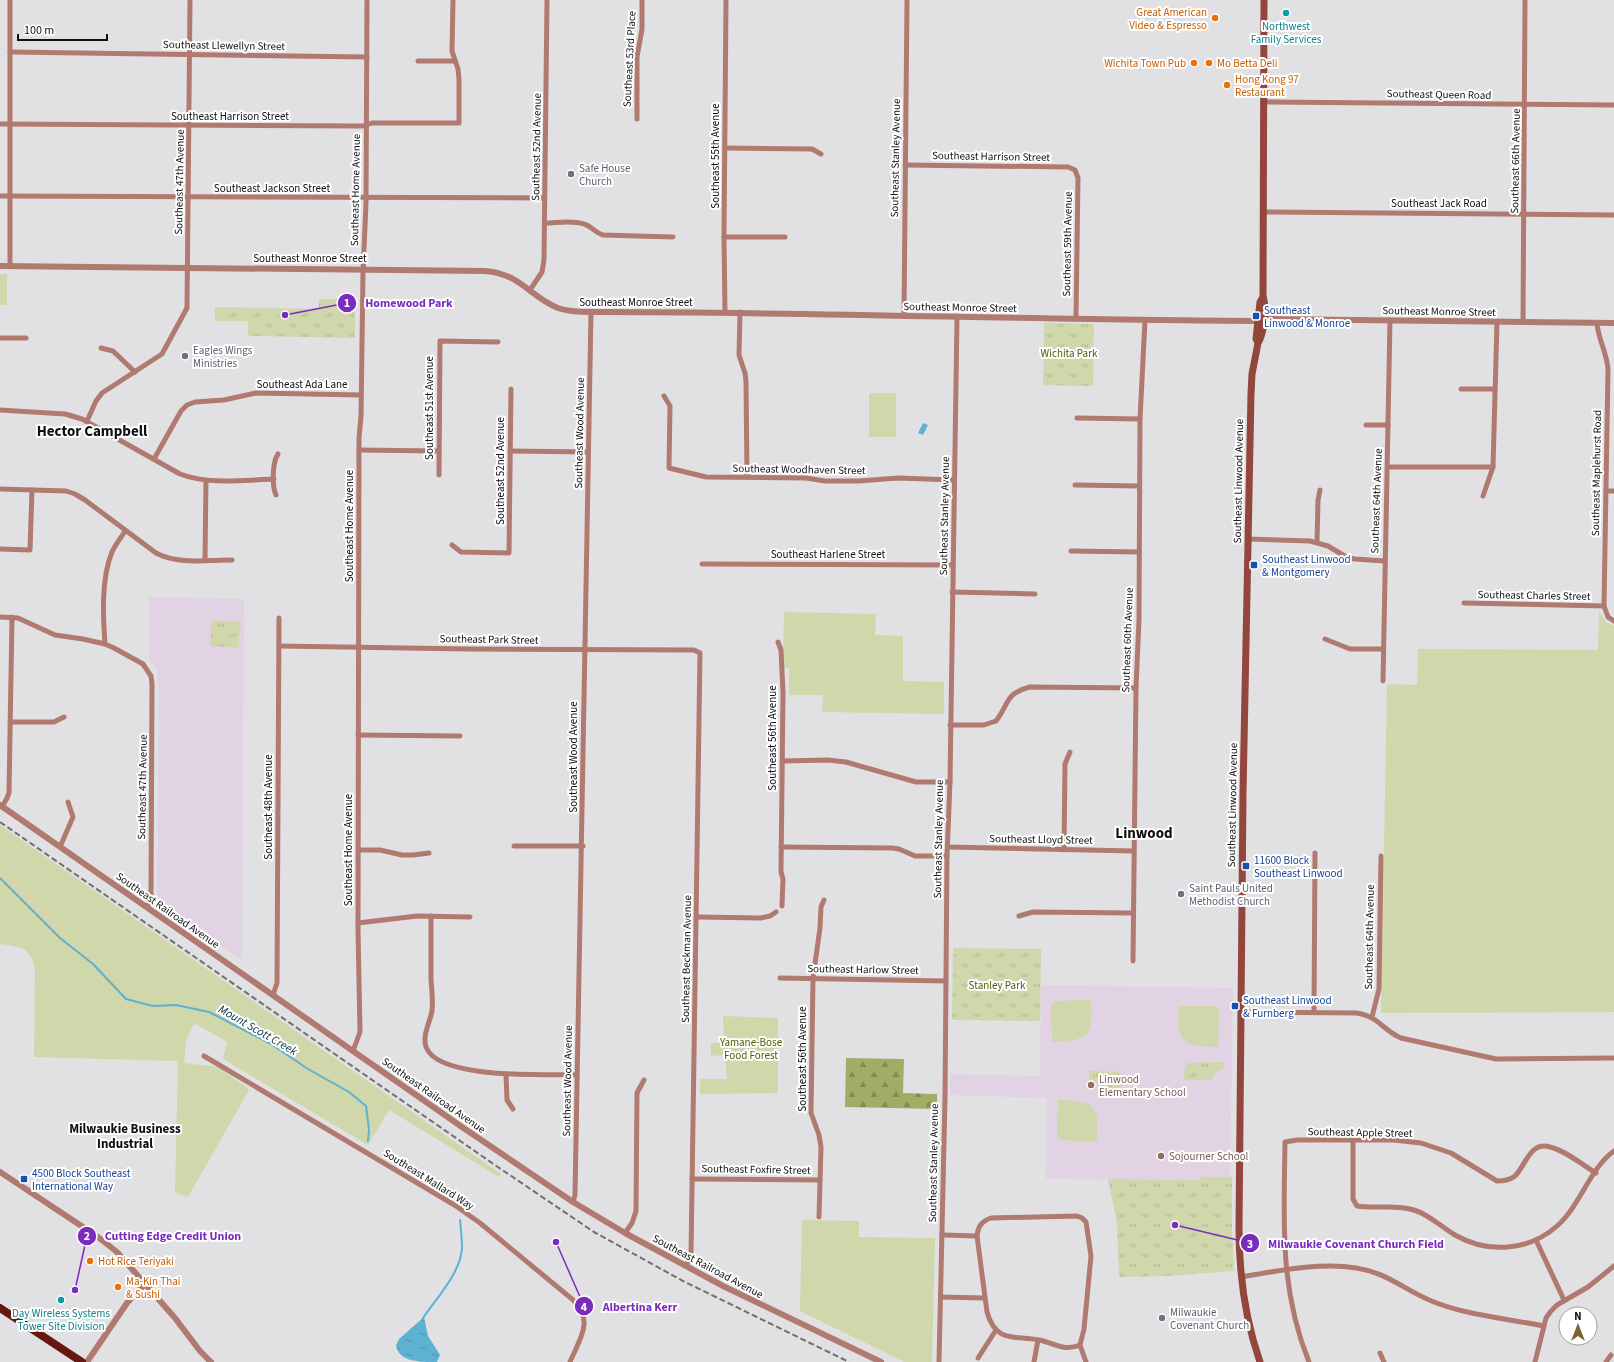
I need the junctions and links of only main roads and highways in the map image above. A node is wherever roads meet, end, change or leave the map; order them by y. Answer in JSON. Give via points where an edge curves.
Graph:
{"nodes":[{"id":1,"x":1264,"y":0,"type":"edge"},
{"id":2,"x":0,"y":1308,"type":"edge"},
{"id":3,"x":82,"y":1362,"type":"edge"},
{"id":4,"x":1260,"y":1362,"type":"edge"}],
"edges":[{"from":1,"to":4,"type":"main road","name":"Southeast Linwood Avenue","via":[[1262,297],[1265,302],[1252,374],[1239,1244],[1247,1315]]},
{"from":2,"to":3,"type":"highway"}]}
